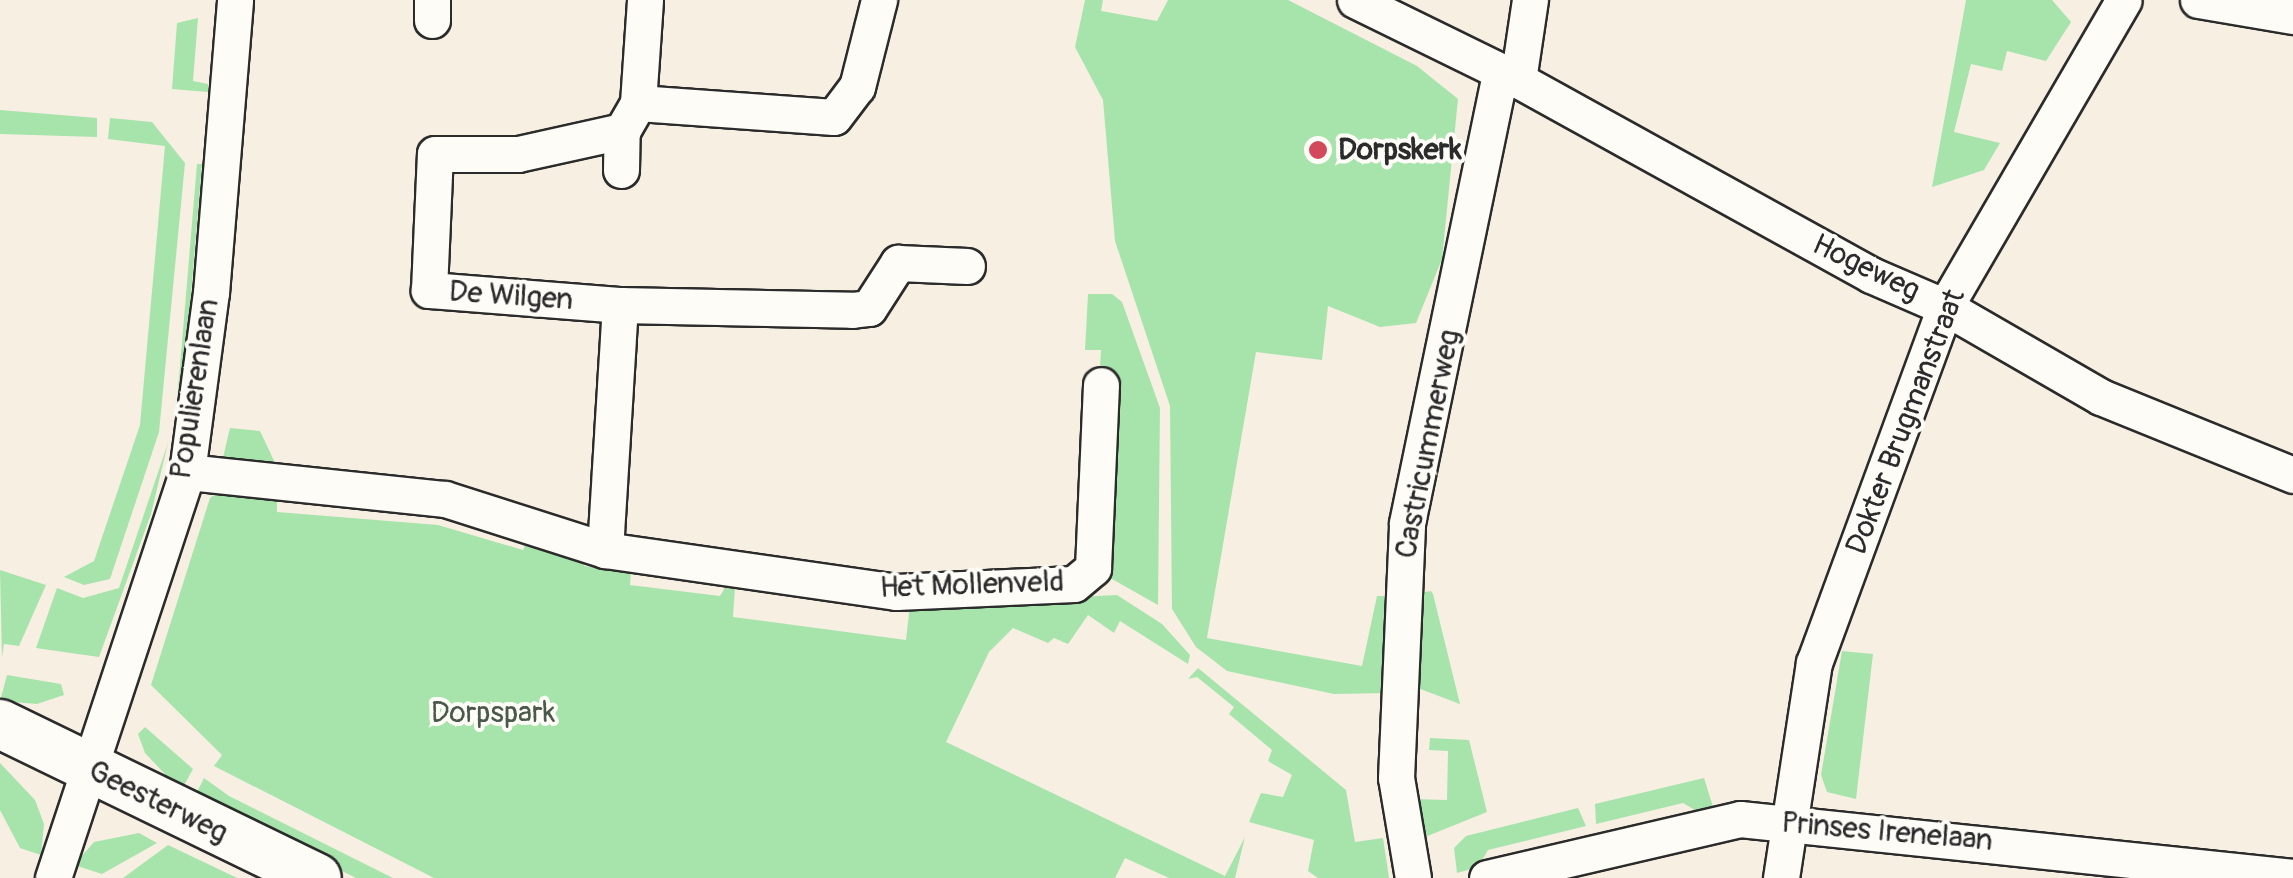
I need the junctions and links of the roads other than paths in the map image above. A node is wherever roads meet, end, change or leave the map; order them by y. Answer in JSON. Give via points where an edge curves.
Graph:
{"nodes":[{"id":1,"x":234,"y":0,"type":"edge"},
{"id":2,"x":645,"y":0,"type":"edge"},
{"id":3,"x":879,"y":0,"type":"edge"},
{"id":4,"x":1355,"y":0,"type":"edge"},
{"id":5,"x":1530,"y":0,"type":"edge"},
{"id":6,"x":2124,"y":0,"type":"edge"},
{"id":7,"x":2198,"y":0,"type":"edge"},
{"id":8,"x":2293,"y":16,"type":"edge"},
{"id":9,"x":1509,"y":76,"type":"junction"},
{"id":10,"x":630,"y":117,"type":"junction"},
{"id":11,"x":621,"y":170,"type":"dead end"},
{"id":12,"x":968,"y":266,"type":"dead end"},
{"id":13,"x":620,"y":304,"type":"junction"},
{"id":14,"x":1945,"y":307,"type":"junction"},
{"id":15,"x":1101,"y":385,"type":"dead end"},
{"id":16,"x":187,"y":472,"type":"junction"},
{"id":17,"x":2293,"y":475,"type":"edge"},
{"id":18,"x":605,"y":550,"type":"junction"},
{"id":19,"x":0,"y":724,"type":"edge"},
{"id":20,"x":89,"y":768,"type":"junction"},
{"id":21,"x":1788,"y":823,"type":"junction"},
{"id":22,"x":2293,"y":877,"type":"edge"},
{"id":23,"x":53,"y":878,"type":"edge"},
{"id":24,"x":317,"y":878,"type":"edge"},
{"id":25,"x":1413,"y":878,"type":"edge"},
{"id":26,"x":1487,"y":878,"type":"edge"},
{"id":27,"x":1781,"y":878,"type":"edge"}],
"edges":[{"from":1,"to":16,"type":"street","name":"Populierenlaan","via":[[211,293]]},
{"from":2,"to":10,"type":"street"},
{"from":3,"to":10,"type":"street","name":"De Wilgen","via":[[857,87],[834,117]]},
{"from":4,"to":9,"type":"street","name":"Hogeweg"},
{"from":5,"to":9,"type":"street","name":"Castricummerweg"},
{"from":6,"to":14,"type":"street","name":"Dokter Brugmanstraat"},
{"from":7,"to":8,"type":"street"},
{"from":9,"to":14,"type":"street","name":"Hogeweg","via":[[1871,275]]},
{"from":9,"to":25,"type":"street","name":"Castricummerweg","via":[[1407,523],[1396,778]]},
{"from":10,"to":11,"type":"street"},
{"from":10,"to":13,"type":"street","name":"De Wilgen","via":[[518,154],[435,154],[429,290]]},
{"from":12,"to":13,"type":"street","via":[[898,263],[869,308],[852,310]]},
{"from":13,"to":18,"type":"street"},
{"from":14,"to":17,"type":"street","name":"Hogeweg","via":[[2101,397]]},
{"from":14,"to":21,"type":"street","name":"Dokter Brugmanstraat","via":[[1814,663]]},
{"from":15,"to":18,"type":"street","name":"Het Mollenveld","via":[[1093,568],[1074,584],[896,592]]},
{"from":16,"to":18,"type":"street","name":"Het Mollenveld","via":[[445,499]]},
{"from":16,"to":20,"type":"street","name":"Populierenlaan"},
{"from":19,"to":20,"type":"main road","name":"Geesterweg"},
{"from":20,"to":23,"type":"street","name":"Populierenlaan"},
{"from":20,"to":24,"type":"main road","name":"Geesterweg"},
{"from":21,"to":22,"type":"street","name":"Prinses Irenelaan"},
{"from":21,"to":26,"type":"street","name":"Prinses Irenelaan","via":[[1707,822]]},
{"from":21,"to":27,"type":"street","name":"Dokter Brugmanstraat"}]}
